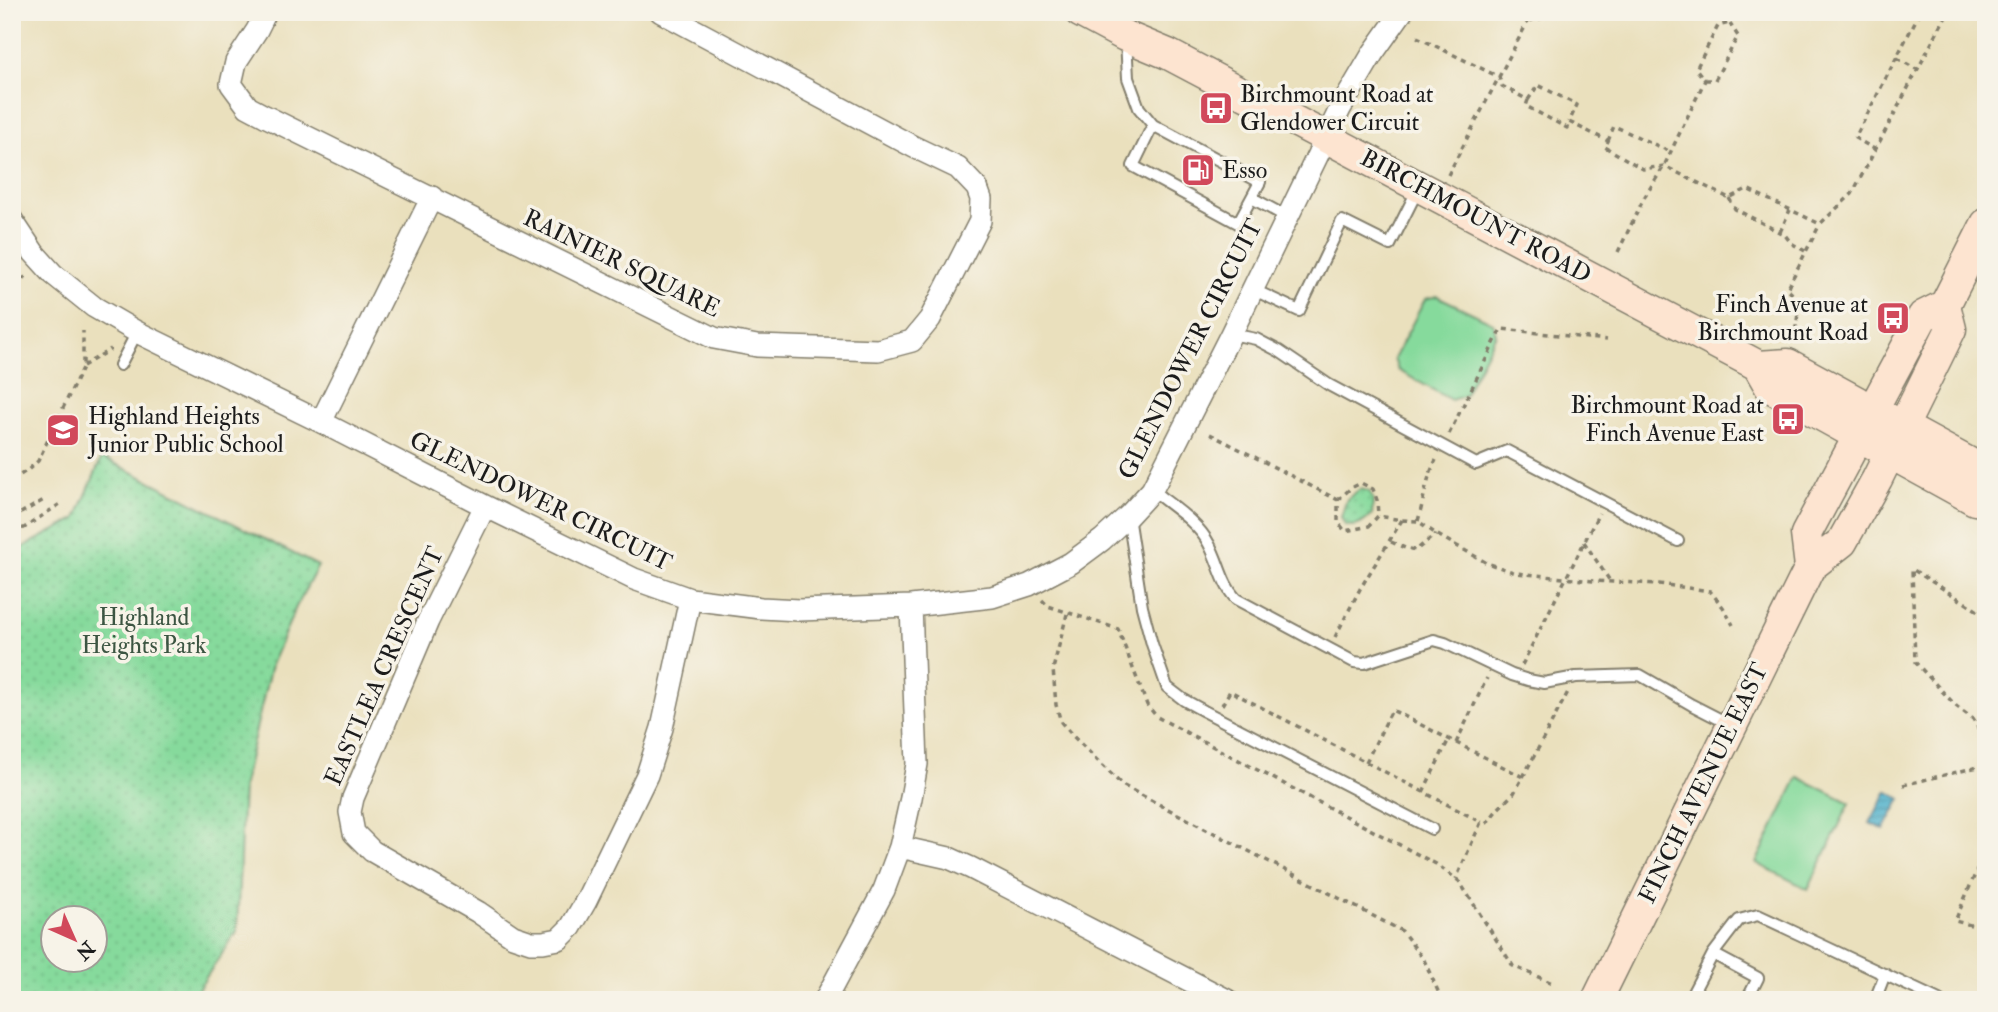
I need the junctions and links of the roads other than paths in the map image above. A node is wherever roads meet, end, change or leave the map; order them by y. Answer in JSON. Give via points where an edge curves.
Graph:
{"nodes":[{"id":1,"x":266,"y":12,"type":"edge"},
{"id":2,"x":662,"y":12,"type":"edge"},
{"id":3,"x":1080,"y":12,"type":"edge"},
{"id":4,"x":1402,"y":12,"type":"edge"},
{"id":5,"x":1125,"y":36,"type":"junction"},
{"id":6,"x":1153,"y":125,"type":"junction"},
{"id":7,"x":1326,"y":137,"type":"junction"},
{"id":8,"x":1187,"y":182,"type":"dead end"},
{"id":9,"x":1428,"y":190,"type":"junction"},
{"id":10,"x":1182,"y":192,"type":"junction"},
{"id":11,"x":1210,"y":194,"type":"dead end"},
{"id":12,"x":432,"y":197,"type":"junction"},
{"id":13,"x":1252,"y":198,"type":"junction"},
{"id":14,"x":1204,"y":204,"type":"junction"},
{"id":15,"x":1287,"y":217,"type":"junction"},
{"id":16,"x":12,"y":220,"type":"edge"},
{"id":17,"x":1986,"y":224,"type":"edge"},
{"id":18,"x":1252,"y":289,"type":"junction"},
{"id":19,"x":1945,"y":305,"type":"junction"},
{"id":20,"x":137,"y":332,"type":"junction"},
{"id":21,"x":1231,"y":334,"type":"junction"},
{"id":22,"x":120,"y":365,"type":"dead end"},
{"id":23,"x":321,"y":422,"type":"junction"},
{"id":24,"x":1865,"y":423,"type":"junction"},
{"id":25,"x":1903,"y":426,"type":"junction"},
{"id":26,"x":1889,"y":453,"type":"junction"},
{"id":27,"x":1986,"y":472,"type":"edge"},
{"id":28,"x":1152,"y":489,"type":"junction"},
{"id":29,"x":1986,"y":501,"type":"edge"},
{"id":30,"x":485,"y":506,"type":"junction"},
{"id":31,"x":1128,"y":516,"type":"junction"},
{"id":32,"x":1678,"y":541,"type":"dead end"},
{"id":33,"x":1810,"y":567,"type":"junction"},
{"id":34,"x":690,"y":599,"type":"junction"},
{"id":35,"x":911,"y":606,"type":"junction"},
{"id":36,"x":1731,"y":725,"type":"junction"},
{"id":37,"x":1432,"y":829,"type":"dead end"},
{"id":38,"x":900,"y":847,"type":"junction"},
{"id":39,"x":1713,"y":954,"type":"junction"},
{"id":40,"x":1885,"y":974,"type":"junction"},
{"id":41,"x":825,"y":1000,"type":"edge"},
{"id":42,"x":1227,"y":1000,"type":"edge"},
{"id":43,"x":1597,"y":1000,"type":"edge"},
{"id":44,"x":1689,"y":1000,"type":"edge"},
{"id":45,"x":1747,"y":1000,"type":"edge"},
{"id":46,"x":1875,"y":1000,"type":"edge"},
{"id":47,"x":1939,"y":1000,"type":"edge"}],
"edges":[{"from":1,"to":12,"type":"street","name":"RAINIER SQUARE","via":[[236,62],[231,84],[248,107]]},
{"from":2,"to":12,"type":"street","name":"RAINIER SQUARE","via":[[948,162],[977,188],[979,221],[930,319],[912,341],[878,350],[757,346],[714,338]]},
{"from":3,"to":5,"type":"main road","name":"BIRCHMOUNT ROAD"},
{"from":4,"to":7,"type":"street","name":"GLENDOWER CIRCUIT"},
{"from":5,"to":6,"type":"lane","via":[[1128,78],[1139,108]]},
{"from":5,"to":7,"type":"main road","name":"BIRCHMOUNT ROAD"},
{"from":6,"to":10,"type":"lane","via":[[1133,166],[1165,176]]},
{"from":6,"to":13,"type":"lane","via":[[1201,156],[1260,182]]},
{"from":7,"to":9,"type":"main road","name":"BIRCHMOUNT ROAD"},
{"from":7,"to":15,"type":"street","name":"GLENDOWER CIRCUIT"},
{"from":8,"to":10,"type":"lane"},
{"from":9,"to":18,"type":"lane","via":[[1390,245],[1342,221],[1299,311]]},
{"from":9,"to":24,"type":"main road","name":"BIRCHMOUNT ROAD","via":[[1758,366],[1788,364]]},
{"from":10,"to":14,"type":"lane"},
{"from":11,"to":14,"type":"lane"},
{"from":12,"to":23,"type":"street"},
{"from":13,"to":14,"type":"lane","via":[[1238,223]]},
{"from":13,"to":15,"type":"lane"},
{"from":15,"to":18,"type":"street","name":"GLENDOWER CIRCUIT"},
{"from":16,"to":20,"type":"street","name":"GLENDOWER CIRCUIT","via":[[53,274],[94,307]]},
{"from":17,"to":19,"type":"main road","name":"FINCH AVENUE EAST"},
{"from":18,"to":21,"type":"street","name":"GLENDOWER CIRCUIT"},
{"from":19,"to":24,"type":"main road","name":"FINCH AVENUE EAST","via":[[1923,316]]},
{"from":19,"to":25,"type":"main road","name":"FINCH AVENUE EAST","via":[[1951,329]]},
{"from":20,"to":22,"type":"lane"},
{"from":20,"to":23,"type":"street","name":"GLENDOWER CIRCUIT"},
{"from":21,"to":28,"type":"street","name":"GLENDOWER CIRCUIT"},
{"from":21,"to":32,"type":"lane","via":[[1279,351],[1329,385],[1476,464],[1507,450]]},
{"from":23,"to":30,"type":"street","name":"GLENDOWER CIRCUIT"},
{"from":24,"to":25,"type":"main road","name":"BIRCHMOUNT ROAD"},
{"from":24,"to":26,"type":"main road","name":"BIRCHMOUNT ROAD"},
{"from":24,"to":33,"type":"main road","name":"FINCH AVENUE EAST","via":[[1807,534]]},
{"from":25,"to":26,"type":"main road","name":"FINCH AVENUE EAST"},
{"from":25,"to":27,"type":"main road","name":"BIRCHMOUNT ROAD"},
{"from":26,"to":29,"type":"main road","name":"BIRCHMOUNT ROAD","via":[[1975,500]]},
{"from":26,"to":33,"type":"main road","name":"FINCH AVENUE EAST","via":[[1842,542]]},
{"from":28,"to":31,"type":"street","name":"GLENDOWER CIRCUIT"},
{"from":28,"to":36,"type":"lane","via":[[1200,530],[1236,599],[1354,662],[1364,663],[1434,640],[1516,676],[1545,683],[1640,675]]},
{"from":30,"to":34,"type":"street","name":"GLENDOWER CIRCUIT","via":[[634,579]]},
{"from":30,"to":34,"type":"street","name":"EASTLEA CRESCENT","via":[[428,621],[350,812],[354,833],[372,851],[513,936],[531,942],[559,939],[586,901],[647,775]]},
{"from":31,"to":35,"type":"street","name":"GLENDOWER CIRCUIT","via":[[1071,563],[1029,585],[992,597]]},
{"from":31,"to":37,"type":"lane","via":[[1142,607],[1167,687],[1215,717]]},
{"from":33,"to":36,"type":"main road","name":"FINCH AVENUE EAST"},
{"from":34,"to":35,"type":"street","name":"GLENDOWER CIRCUIT","via":[[799,610]]},
{"from":35,"to":38,"type":"street","via":[[917,764]]},
{"from":36,"to":43,"type":"main road","name":"FINCH AVENUE EAST"},
{"from":38,"to":41,"type":"street","via":[[884,890]]},
{"from":38,"to":42,"type":"street","via":[[971,868]]},
{"from":39,"to":40,"type":"lane","via":[[1739,920],[1758,915]]},
{"from":39,"to":44,"type":"lane"},
{"from":39,"to":45,"type":"lane","via":[[1758,978]]},
{"from":40,"to":46,"type":"lane"},
{"from":40,"to":47,"type":"lane"}]}
